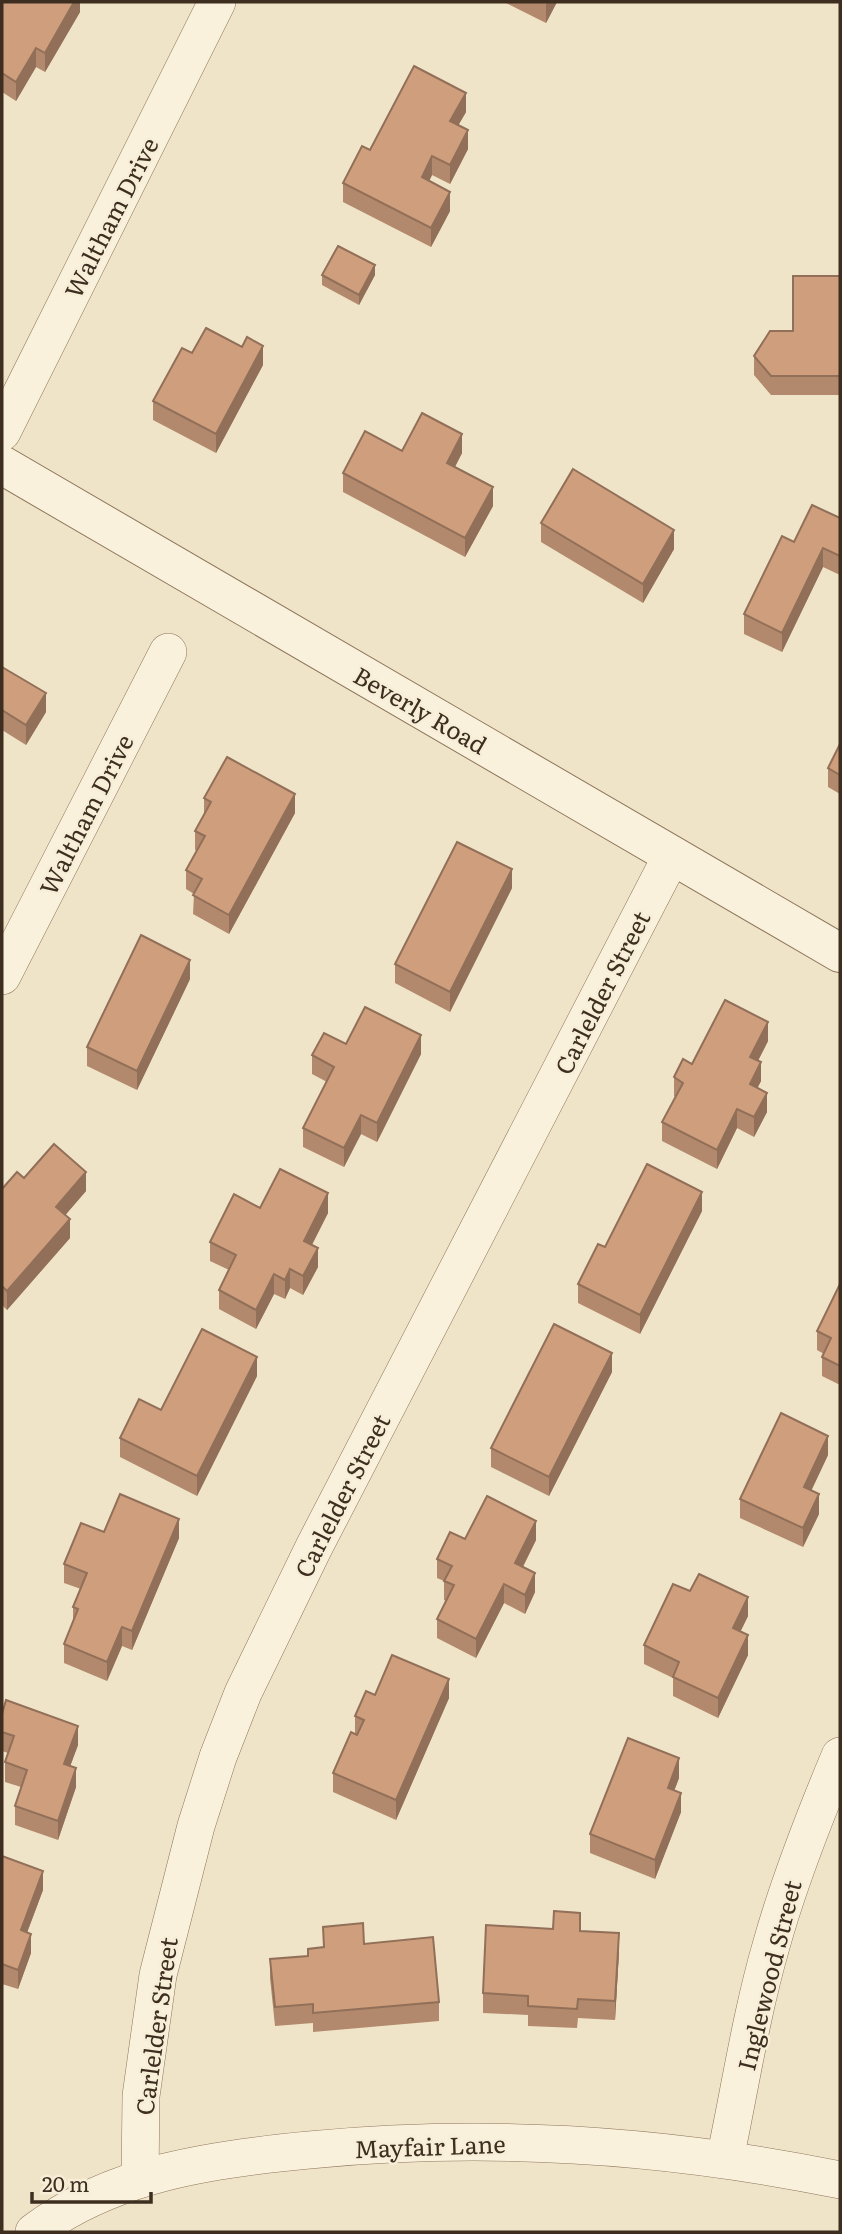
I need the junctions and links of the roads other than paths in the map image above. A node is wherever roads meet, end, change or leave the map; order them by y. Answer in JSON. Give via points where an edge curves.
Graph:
{"nodes":[{"id":1,"x":217,"y":2,"type":"edge"},
{"id":2,"x":2,"y":432,"type":"edge"},
{"id":3,"x":2,"y":465,"type":"edge"},
{"id":4,"x":168,"y":652,"type":"dead end"},
{"id":5,"x":672,"y":855,"type":"junction"},
{"id":6,"x":840,"y":953,"type":"edge"},
{"id":7,"x":2,"y":976,"type":"edge"},
{"id":8,"x":840,"y":1756,"type":"edge"},
{"id":9,"x":725,"y":2159,"type":"junction"},
{"id":10,"x":140,"y":2179,"type":"junction"},
{"id":11,"x":840,"y":2180,"type":"edge"},
{"id":12,"x":34,"y":2232,"type":"edge"}],
"edges":[{"from":1,"to":2,"type":"street","name":"Waltham Drive"},
{"from":3,"to":5,"type":"street","name":"Beverly Road"},
{"from":4,"to":7,"type":"street","name":"Waltham Drive"},
{"from":5,"to":6,"type":"street","name":"Beverly Road"},
{"from":5,"to":10,"type":"street","name":"Carlelder Street","via":[[321,1534],[238,1706],[196,1826],[158,1975],[141,2096]]},
{"from":8,"to":9,"type":"street","name":"Inglewood Street","via":[[770,1949]]},
{"from":9,"to":10,"type":"street","name":"Mayfair Lane","via":[[523,2142],[416,2143],[259,2155]]},
{"from":9,"to":11,"type":"street","name":"Mayfair Lane"},
{"from":10,"to":12,"type":"street","name":"Mayfair Lane","via":[[84,2200]]}]}
